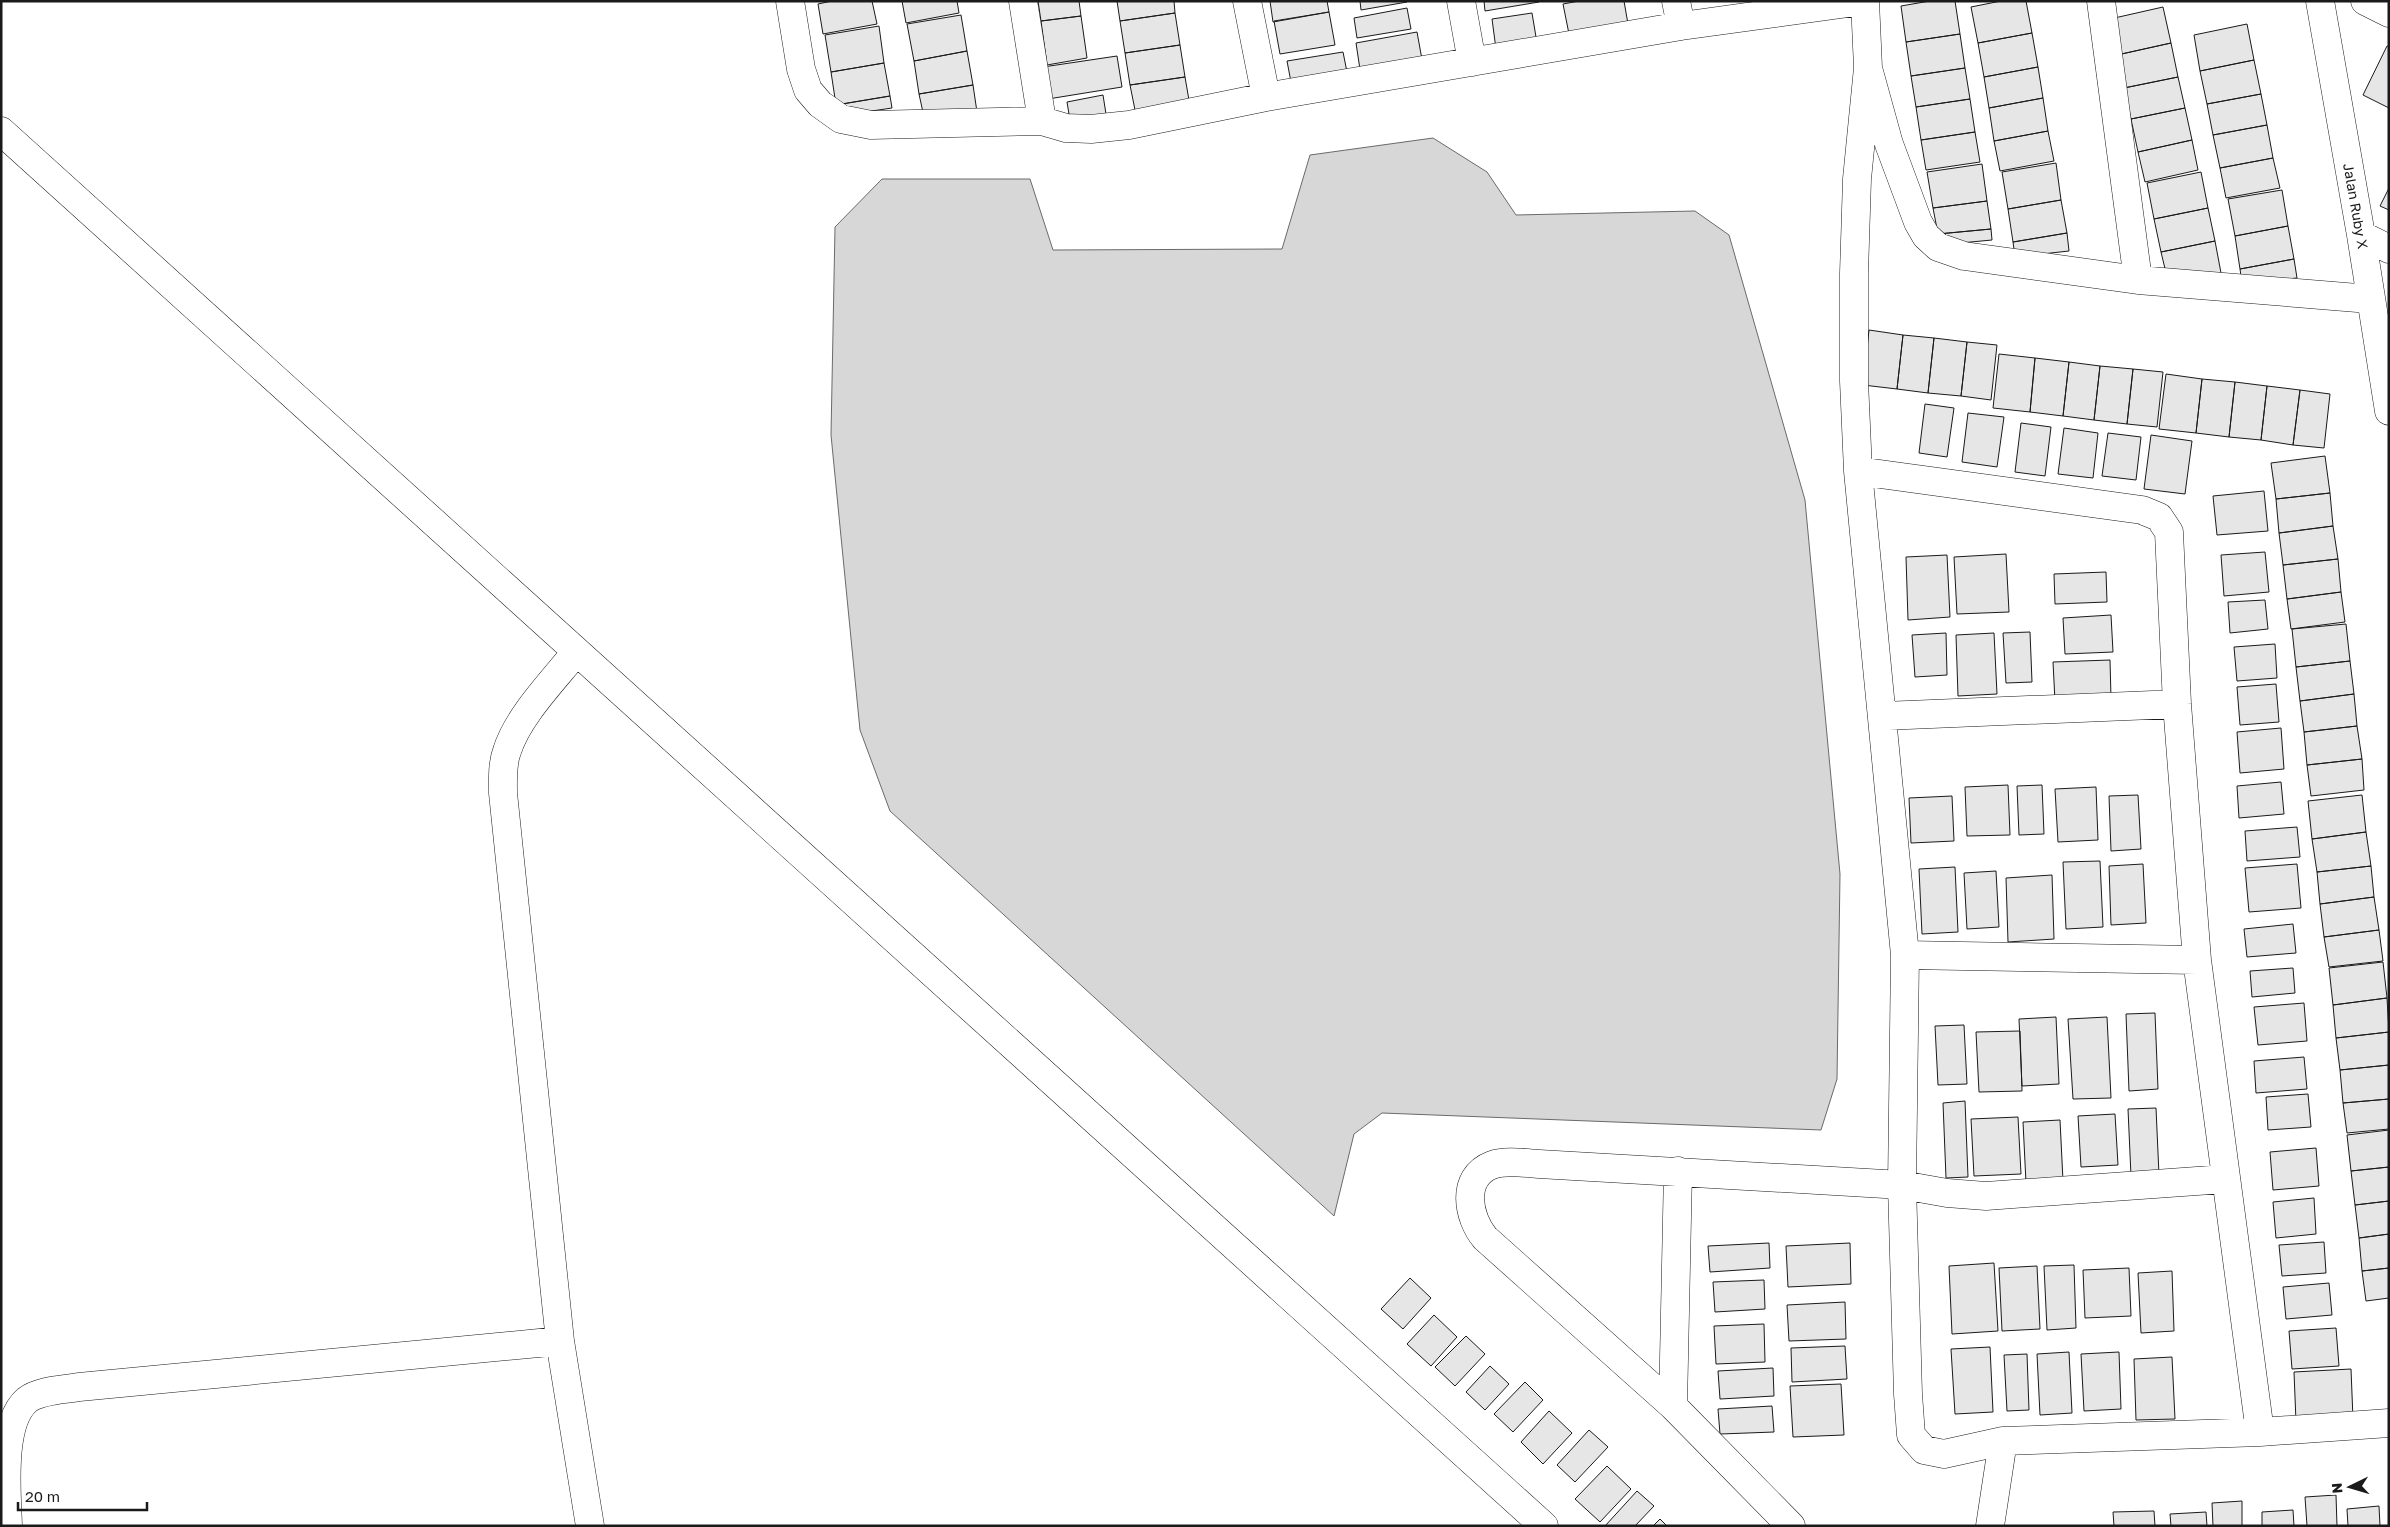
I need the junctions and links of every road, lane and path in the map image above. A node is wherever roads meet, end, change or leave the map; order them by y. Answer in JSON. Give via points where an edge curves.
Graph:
{"nodes":[{"id":1,"x":790,"y":1,"type":"edge"},
{"id":2,"x":1023,"y":1,"type":"edge"},
{"id":3,"x":1247,"y":1,"type":"edge"},
{"id":4,"x":1461,"y":1,"type":"edge"},
{"id":5,"x":1864,"y":1,"type":"edge"},
{"id":6,"x":2101,"y":1,"type":"edge"},
{"id":7,"x":2320,"y":1,"type":"edge"},
{"id":8,"x":2365,"y":1,"type":"edge"},
{"id":9,"x":2389,"y":13,"type":"edge"},
{"id":10,"x":1678,"y":14,"type":"edge"},
{"id":11,"x":1472,"y":62,"type":"junction"},
{"id":12,"x":1868,"y":68,"type":"junction"},
{"id":13,"x":1266,"y":97,"type":"junction"},
{"id":14,"x":1042,"y":121,"type":"junction"},
{"id":15,"x":1,"y":131,"type":"edge"},
{"id":16,"x":2361,"y":235,"type":"junction"},
{"id":17,"x":2389,"y":249,"type":"edge"},
{"id":18,"x":2138,"y":280,"type":"junction"},
{"id":19,"x":2370,"y":299,"type":"junction"},
{"id":20,"x":2389,"y":411,"type":"edge"},
{"id":21,"x":1858,"y":471,"type":"junction"},
{"id":22,"x":576,"y":652,"type":"junction"},
{"id":23,"x":2177,"y":704,"type":"junction"},
{"id":24,"x":1883,"y":716,"type":"junction"},
{"id":25,"x":1905,"y":955,"type":"junction"},
{"id":26,"x":2197,"y":960,"type":"junction"},
{"id":27,"x":1678,"y":1171,"type":"junction"},
{"id":28,"x":2225,"y":1179,"type":"junction"},
{"id":29,"x":1902,"y":1185,"type":"junction"},
{"id":30,"x":560,"y":1341,"type":"junction"},
{"id":31,"x":1672,"y":1406,"type":"junction"},
{"id":32,"x":2389,"y":1423,"type":"edge"},
{"id":33,"x":2260,"y":1432,"type":"junction"},
{"id":34,"x":2003,"y":1441,"type":"junction"},
{"id":35,"x":8,"y":1526,"type":"edge"},
{"id":36,"x":590,"y":1526,"type":"edge"},
{"id":37,"x":1544,"y":1526,"type":"edge"},
{"id":38,"x":1791,"y":1526,"type":"edge"},
{"id":39,"x":1990,"y":1526,"type":"edge"}],
"edges":[{"from":1,"to":14,"type":"street","via":[[801,69],[808,90],[820,104],[841,119],[871,125]]},
{"from":2,"to":14,"type":"street"},
{"from":3,"to":13,"type":"street"},
{"from":4,"to":11,"type":"street"},
{"from":5,"to":10,"type":"street"},
{"from":5,"to":12,"type":"street"},
{"from":6,"to":18,"type":"street"},
{"from":7,"to":16,"type":"street","name":"Jalan Ruby X"},
{"from":8,"to":9,"type":"street"},
{"from":10,"to":11,"type":"street"},
{"from":11,"to":13,"type":"street"},
{"from":12,"to":18,"type":"street","via":[[1889,144],[1918,222],[1938,247],[1964,256]]},
{"from":12,"to":21,"type":"street","via":[[1857,179],[1854,273]]},
{"from":13,"to":14,"type":"street","via":[[1129,125],[1066,128]]},
{"from":15,"to":22,"type":"street"},
{"from":16,"to":17,"type":"street"},
{"from":16,"to":19,"type":"street","name":"Jalan Ruby X"},
{"from":18,"to":19,"type":"street"},
{"from":19,"to":20,"type":"street","name":"Jalan Ruby X"},
{"from":21,"to":23,"type":"street","via":[[2142,510],[2159,518],[2169,532]]},
{"from":21,"to":24,"type":"street"},
{"from":22,"to":30,"type":"street","via":[[515,730],[503,769]]},
{"from":22,"to":37,"type":"street"},
{"from":23,"to":24,"type":"street"},
{"from":23,"to":26,"type":"street"},
{"from":24,"to":25,"type":"street"},
{"from":25,"to":26,"type":"street"},
{"from":25,"to":29,"type":"street"},
{"from":26,"to":28,"type":"street"},
{"from":27,"to":29,"type":"street"},
{"from":27,"to":31,"type":"street"},
{"from":27,"to":31,"type":"street","via":[[1517,1163],[1492,1165],[1481,1173],[1469,1195],[1471,1214],[1485,1238]]},
{"from":28,"to":29,"type":"street","via":[[1986,1196]]},
{"from":28,"to":33,"type":"street"},
{"from":29,"to":34,"type":"street","via":[[1911,1435],[1924,1450],[1944,1454]]},
{"from":30,"to":35,"type":"street","via":[[79,1387],[38,1395],[27,1400],[12,1423],[6,1450]]},
{"from":30,"to":36,"type":"street"},
{"from":31,"to":38,"type":"street"},
{"from":32,"to":33,"type":"street"},
{"from":33,"to":34,"type":"street"},
{"from":34,"to":39,"type":"street"}]}
